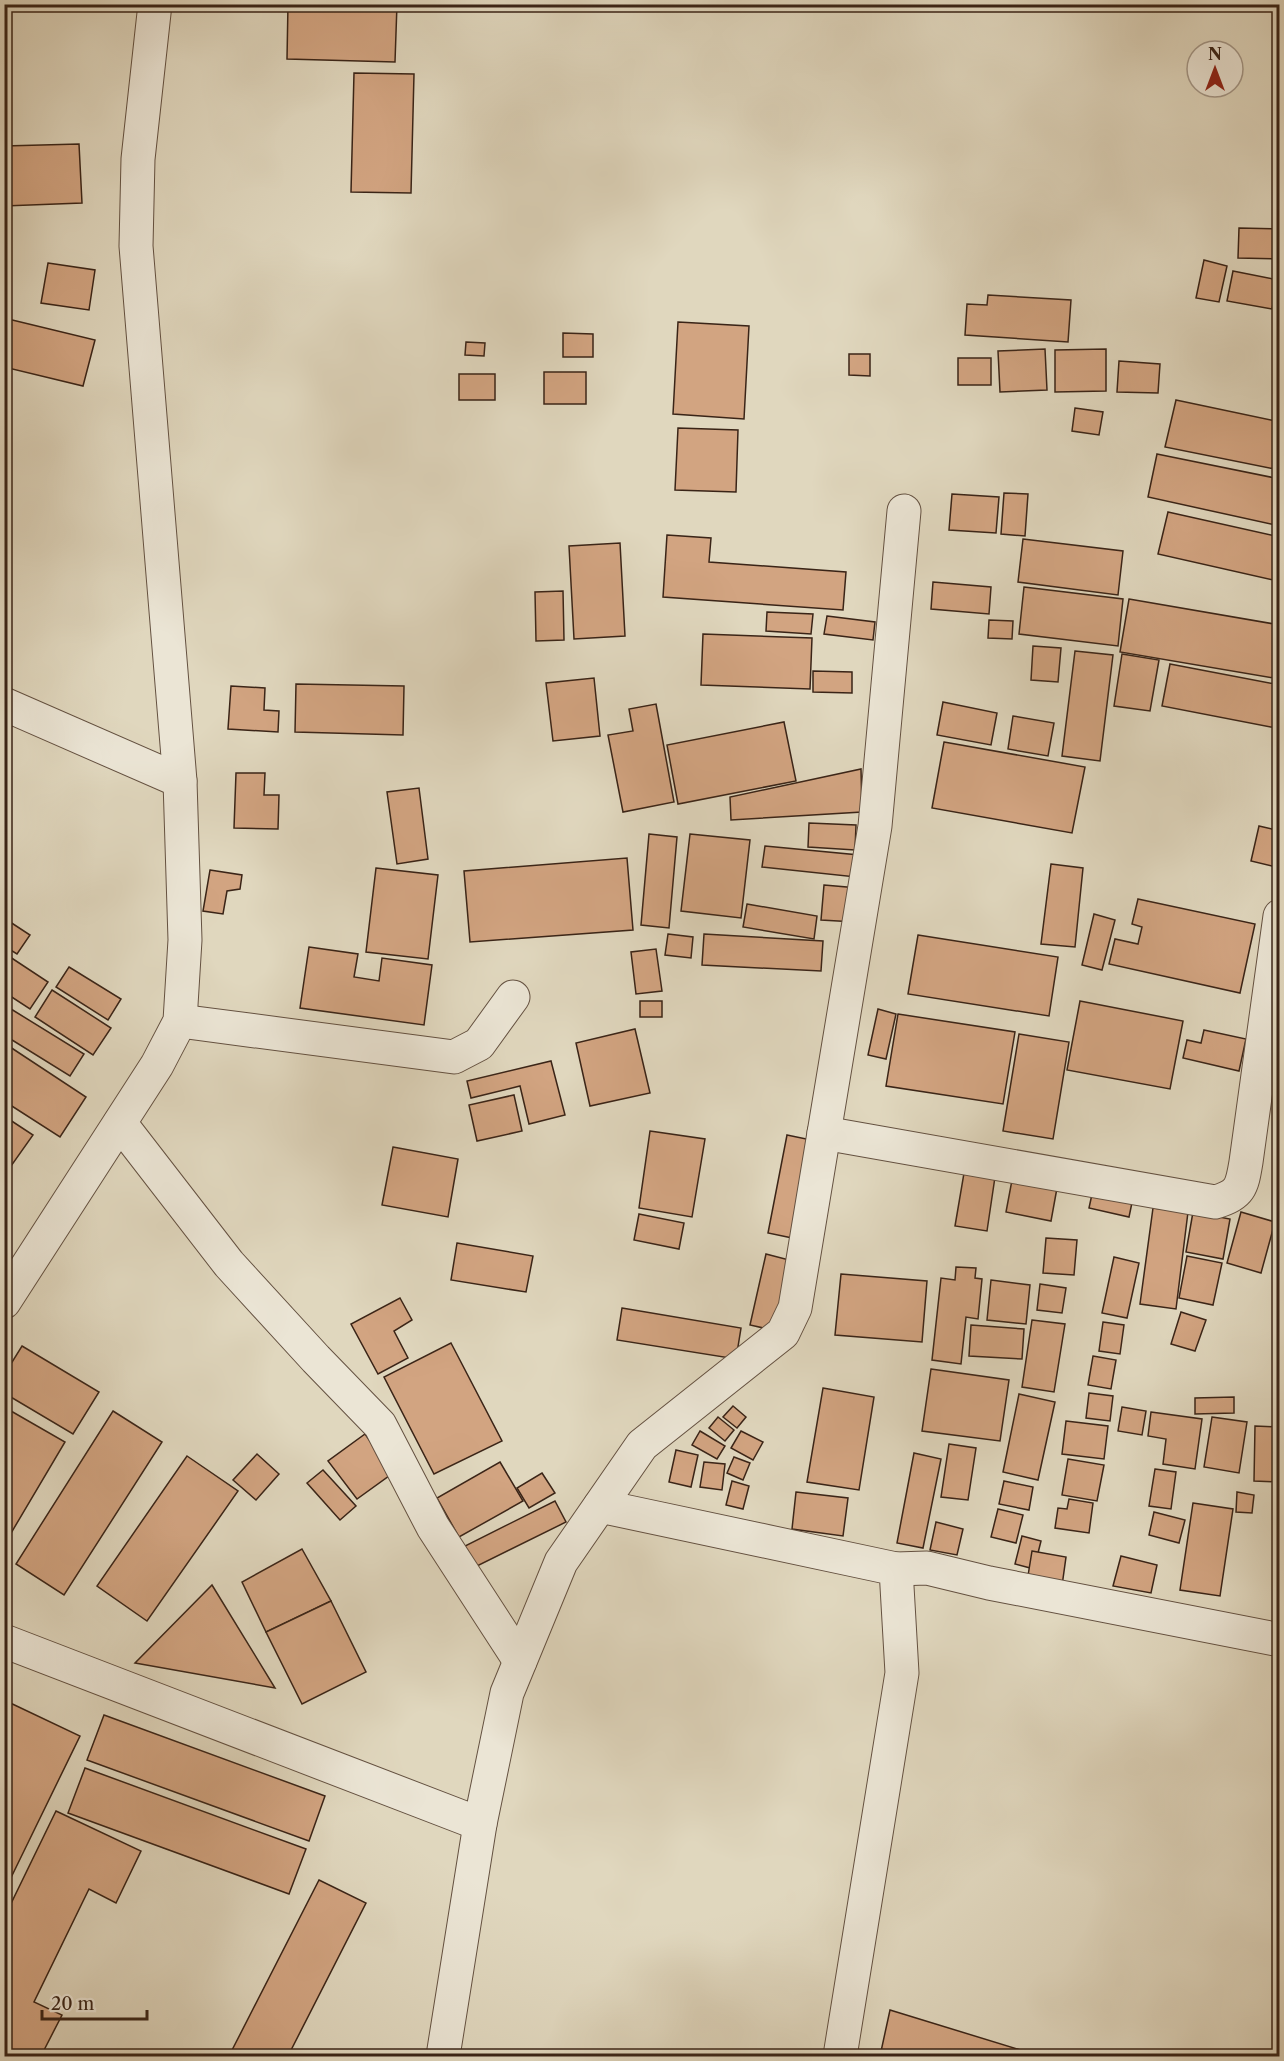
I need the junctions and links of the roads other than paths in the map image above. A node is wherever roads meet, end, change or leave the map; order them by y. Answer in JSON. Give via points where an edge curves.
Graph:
{"nodes":[{"id":1,"x":155,"y":4,"type":"edge"},
{"id":2,"x":904,"y":511,"type":"dead end"},
{"id":3,"x":4,"y":704,"type":"edge"},
{"id":4,"x":180,"y":781,"type":"junction"},
{"id":5,"x":1280,"y":916,"type":"edge"},
{"id":6,"x":513,"y":997,"type":"dead end"},
{"id":7,"x":180,"y":1020,"type":"junction"},
{"id":8,"x":120,"y":1123,"type":"junction"},
{"id":9,"x":824,"y":1132,"type":"junction"},
{"id":10,"x":4,"y":1302,"type":"edge"},
{"id":11,"x":600,"y":1506,"type":"junction"},
{"id":12,"x":896,"y":1569,"type":"junction"},
{"id":13,"x":1280,"y":1640,"type":"edge"},
{"id":14,"x":4,"y":1641,"type":"edge"},
{"id":15,"x":520,"y":1661,"type":"junction"},
{"id":16,"x":480,"y":1824,"type":"junction"},
{"id":17,"x":443,"y":2056,"type":"edge"},
{"id":18,"x":840,"y":2056,"type":"edge"}],
"edges":[{"from":1,"to":4,"type":"street","via":[[138,159],[136,246]]},
{"from":2,"to":9,"type":"street","via":[[875,826]]},
{"from":3,"to":4,"type":"street"},
{"from":4,"to":7,"type":"street","via":[[185,940]]},
{"from":5,"to":9,"type":"street","via":[[1243,1182],[1232,1197],[1215,1202]]},
{"from":6,"to":7,"type":"street","via":[[479,1044],[454,1057]]},
{"from":7,"to":8,"type":"street"},
{"from":8,"to":10,"type":"street"},
{"from":8,"to":15,"type":"street","via":[[229,1264],[380,1425],[433,1527]]},
{"from":9,"to":11,"type":"street","via":[[795,1308],[783,1333],[642,1445]]},
{"from":11,"to":12,"type":"street"},
{"from":11,"to":15,"type":"street","via":[[561,1562]]},
{"from":12,"to":13,"type":"street","via":[[927,1568]]},
{"from":12,"to":18,"type":"street","via":[[902,1673]]},
{"from":14,"to":16,"type":"street"},
{"from":15,"to":16,"type":"street","via":[[507,1692]]},
{"from":16,"to":17,"type":"street"}]}
